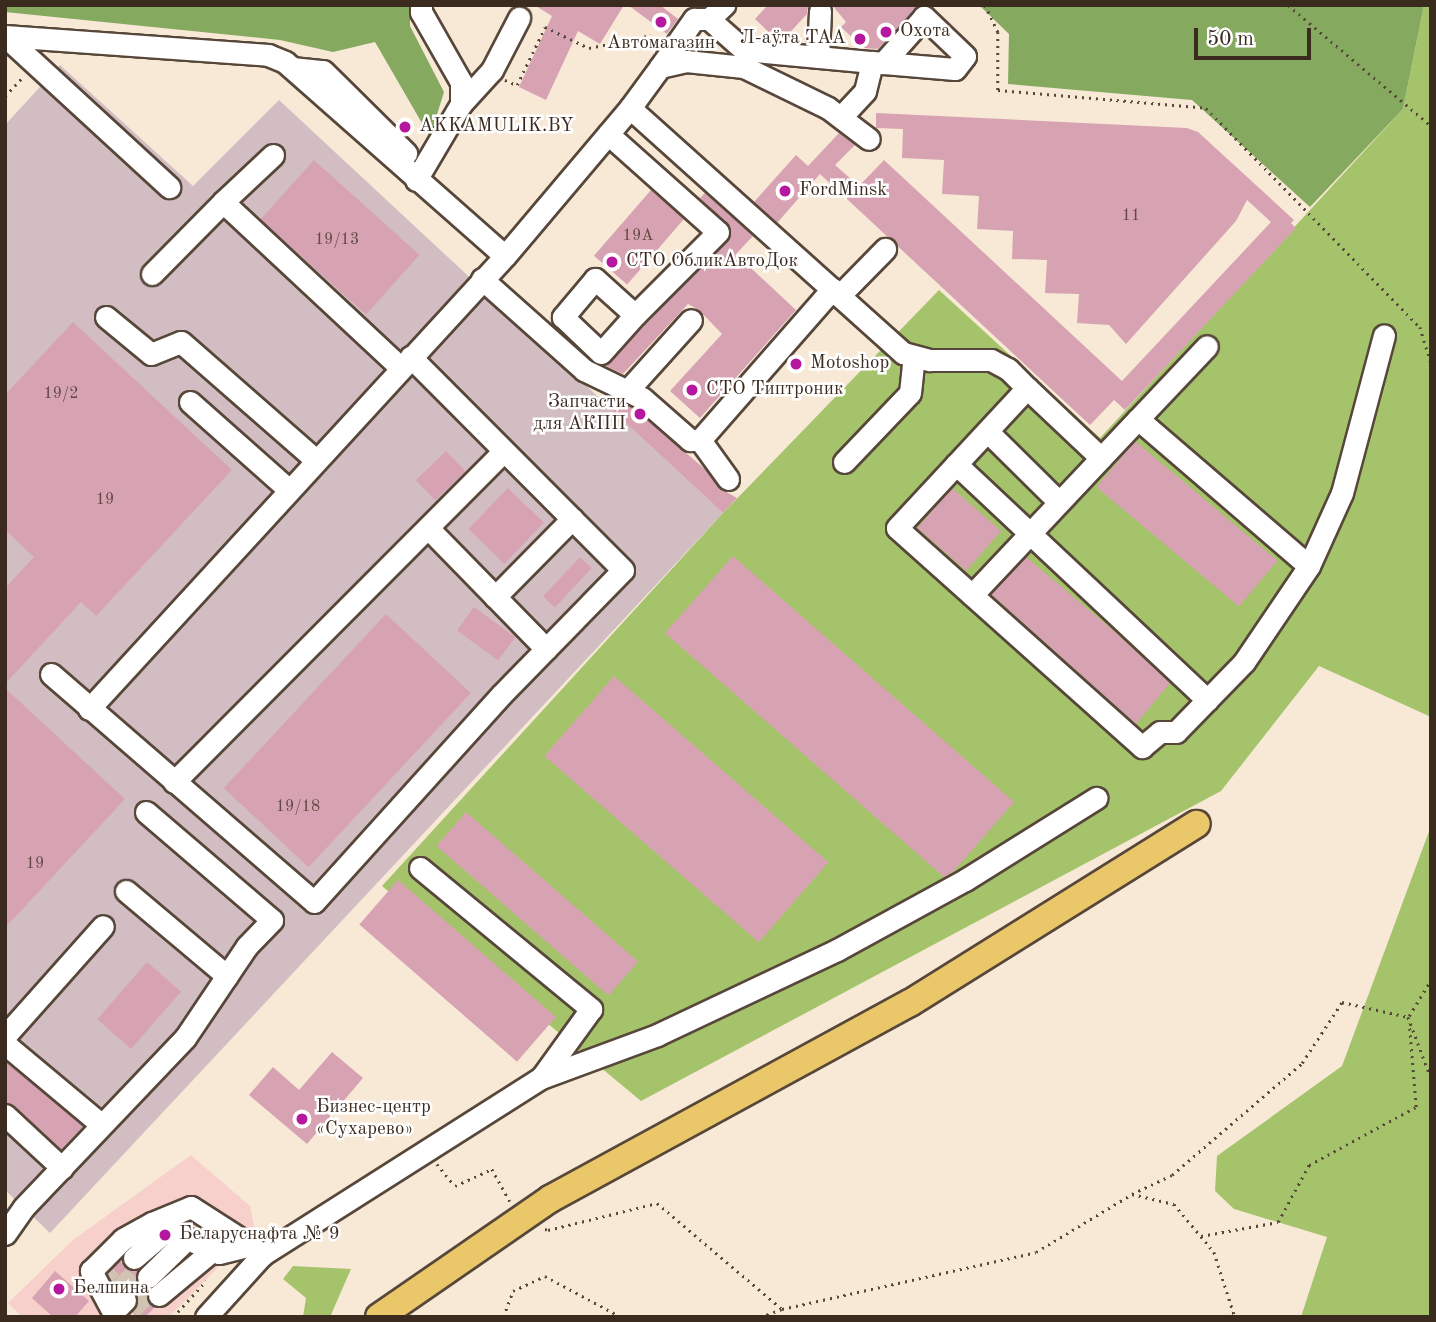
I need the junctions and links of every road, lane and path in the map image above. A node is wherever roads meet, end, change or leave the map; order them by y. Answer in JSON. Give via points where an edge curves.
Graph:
{"nodes":[{"id":1,"x":421,"y":5,"type":"edge"},
{"id":2,"x":985,"y":5,"type":"edge"},
{"id":3,"x":1288,"y":5,"type":"edge"},
{"id":4,"x":820,"y":11,"type":"dead end"},
{"id":5,"x":717,"y":12,"type":"edge"},
{"id":6,"x":519,"y":18,"type":"dead end"},
{"id":7,"x":651,"y":35,"type":"dead end"},
{"id":8,"x":6,"y":36,"type":"edge"},
{"id":9,"x":818,"y":57,"type":"junction"},
{"id":10,"x":35,"y":64,"type":"junction"},
{"id":11,"x":660,"y":67,"type":"junction"},
{"id":12,"x":489,"y":72,"type":"junction"},
{"id":13,"x":5,"y":96,"type":"edge"},
{"id":14,"x":461,"y":104,"type":"junction"},
{"id":15,"x":630,"y":108,"type":"junction"},
{"id":16,"x":841,"y":117,"type":"junction"},
{"id":17,"x":1431,"y":125,"type":"edge"},
{"id":18,"x":608,"y":134,"type":"junction"},
{"id":19,"x":869,"y":139,"type":"dead end"},
{"id":20,"x":273,"y":155,"type":"dead end"},
{"id":21,"x":419,"y":174,"type":"junction"},
{"id":22,"x":169,"y":187,"type":"dead end"},
{"id":23,"x":223,"y":202,"type":"junction"},
{"id":24,"x":885,"y":249,"type":"dead end"},
{"id":25,"x":505,"y":256,"type":"junction"},
{"id":26,"x":152,"y":274,"type":"dead end"},
{"id":27,"x":482,"y":279,"type":"junction"},
{"id":28,"x":835,"y":292,"type":"junction"},
{"id":29,"x":635,"y":315,"type":"dead end"},
{"id":30,"x":106,"y":317,"type":"dead end"},
{"id":31,"x":691,"y":320,"type":"dead end"},
{"id":32,"x":1384,"y":335,"type":"dead end"},
{"id":33,"x":1207,"y":346,"type":"dead end"},
{"id":34,"x":914,"y":356,"type":"junction"},
{"id":35,"x":406,"y":362,"type":"junction"},
{"id":36,"x":1431,"y":362,"type":"edge"},
{"id":37,"x":1027,"y":388,"type":"junction"},
{"id":38,"x":628,"y":390,"type":"junction"},
{"id":39,"x":190,"y":402,"type":"dead end"},
{"id":40,"x":1138,"y":419,"type":"junction"},
{"id":41,"x":987,"y":431,"type":"junction"},
{"id":42,"x":700,"y":440,"type":"junction"},
{"id":43,"x":504,"y":451,"type":"junction"},
{"id":44,"x":1101,"y":458,"type":"junction"},
{"id":45,"x":316,"y":460,"type":"junction"},
{"id":46,"x":844,"y":462,"type":"dead end"},
{"id":47,"x":956,"y":464,"type":"junction"},
{"id":48,"x":728,"y":479,"type":"dead end"},
{"id":49,"x":289,"y":490,"type":"junction"},
{"id":50,"x":1059,"y":502,"type":"junction"},
{"id":51,"x":572,"y":519,"type":"junction"},
{"id":52,"x":428,"y":528,"type":"junction"},
{"id":53,"x":1029,"y":531,"type":"junction"},
{"id":54,"x":1309,"y":566,"type":"junction"},
{"id":55,"x":972,"y":595,"type":"junction"},
{"id":56,"x":495,"y":597,"type":"junction"},
{"id":57,"x":546,"y":649,"type":"junction"},
{"id":58,"x":51,"y":674,"type":"dead end"},
{"id":59,"x":1207,"y":700,"type":"junction"},
{"id":60,"x":89,"y":709,"type":"junction"},
{"id":61,"x":174,"y":782,"type":"junction"},
{"id":62,"x":1096,"y":798,"type":"dead end"},
{"id":63,"x":146,"y":812,"type":"dead end"},
{"id":64,"x":1197,"y":824,"type":"dead end"},
{"id":65,"x":420,"y":868,"type":"dead end"},
{"id":66,"x":126,"y":891,"type":"dead end"},
{"id":67,"x":103,"y":926,"type":"dead end"},
{"id":68,"x":227,"y":976,"type":"junction"},
{"id":69,"x":1431,"y":980,"type":"edge"},
{"id":70,"x":1408,"y":1017,"type":"junction"},
{"id":71,"x":5,"y":1035,"type":"edge"},
{"id":72,"x":5,"y":1044,"type":"edge"},
{"id":73,"x":1431,"y":1078,"type":"edge"},
{"id":74,"x":541,"y":1079,"type":"junction"},
{"id":75,"x":5,"y":1115,"type":"edge"},
{"id":76,"x":102,"y":1125,"type":"junction"},
{"id":77,"x":425,"y":1152,"type":"junction"},
{"id":78,"x":62,"y":1168,"type":"junction"},
{"id":79,"x":1132,"y":1194,"type":"junction"},
{"id":80,"x":513,"y":1204,"type":"dead end"},
{"id":81,"x":12,"y":1207,"type":"edge"},
{"id":82,"x":539,"y":1225,"type":"dead end"},
{"id":83,"x":5,"y":1234,"type":"edge"},
{"id":84,"x":179,"y":1235,"type":"junction"},
{"id":85,"x":1201,"y":1237,"type":"junction"},
{"id":86,"x":256,"y":1250,"type":"junction"},
{"id":87,"x":209,"y":1278,"type":"dead end"},
{"id":88,"x":116,"y":1303,"type":"edge"},
{"id":89,"x":782,"y":1310,"type":"junction"},
{"id":90,"x":173,"y":1317,"type":"edge"},
{"id":91,"x":206,"y":1317,"type":"edge"},
{"id":92,"x":379,"y":1317,"type":"edge"},
{"id":93,"x":503,"y":1317,"type":"edge"},
{"id":94,"x":621,"y":1317,"type":"edge"},
{"id":95,"x":760,"y":1317,"type":"edge"},
{"id":96,"x":1236,"y":1317,"type":"edge"}],
"edges":[{"from":1,"to":14,"type":"lane","via":[[461,82]]},
{"from":2,"to":36,"type":"path","via":[[998,32],[998,90],[1206,108],[1420,327]]},
{"from":3,"to":17,"type":"path"},
{"from":4,"to":9,"type":"lane"},
{"from":5,"to":9,"type":"lane","via":[[744,50]]},
{"from":5,"to":11,"type":"lane","via":[[694,19]]},
{"from":6,"to":12,"type":"lane"},
{"from":7,"to":12,"type":"path","via":[[589,48],[545,27],[517,85]]},
{"from":8,"to":10,"type":"lane"},
{"from":8,"to":21,"type":"lane","via":[[268,55],[292,68]]},
{"from":9,"to":16,"type":"lane","via":[[878,63],[865,91]]},
{"from":10,"to":13,"type":"path"},
{"from":10,"to":22,"type":"lane"},
{"from":11,"to":15,"type":"lane"},
{"from":11,"to":16,"type":"lane","via":[[686,61],[744,68],[802,93]]},
{"from":12,"to":14,"type":"lane"},
{"from":14,"to":21,"type":"lane"},
{"from":15,"to":18,"type":"lane"},
{"from":15,"to":28,"type":"lane"},
{"from":16,"to":19,"type":"lane"},
{"from":18,"to":25,"type":"lane"},
{"from":18,"to":29,"type":"lane","via":[[718,232]]},
{"from":20,"to":23,"type":"lane"},
{"from":21,"to":25,"type":"lane"},
{"from":23,"to":26,"type":"lane"},
{"from":23,"to":35,"type":"lane"},
{"from":24,"to":28,"type":"lane"},
{"from":25,"to":27,"type":"lane"},
{"from":27,"to":35,"type":"lane"},
{"from":27,"to":38,"type":"lane","via":[[584,370]]},
{"from":28,"to":34,"type":"lane","via":[[903,353]]},
{"from":28,"to":42,"type":"lane"},
{"from":30,"to":45,"type":"lane","via":[[151,354],[181,342]]},
{"from":31,"to":38,"type":"lane"},
{"from":32,"to":54,"type":"lane","via":[[1342,493]]},
{"from":33,"to":40,"type":"lane"},
{"from":34,"to":37,"type":"lane","via":[[992,360]]},
{"from":34,"to":46,"type":"lane","via":[[910,393]]},
{"from":35,"to":43,"type":"lane"},
{"from":35,"to":45,"type":"lane"},
{"from":37,"to":41,"type":"lane"},
{"from":37,"to":44,"type":"lane"},
{"from":38,"to":42,"type":"lane","via":[[681,434]]},
{"from":39,"to":49,"type":"lane"},
{"from":40,"to":44,"type":"lane"},
{"from":40,"to":54,"type":"lane"},
{"from":41,"to":47,"type":"lane"},
{"from":41,"to":50,"type":"lane"},
{"from":42,"to":48,"type":"lane"},
{"from":43,"to":51,"type":"lane"},
{"from":43,"to":52,"type":"lane"},
{"from":44,"to":50,"type":"lane"},
{"from":45,"to":49,"type":"lane"},
{"from":47,"to":53,"type":"lane"},
{"from":47,"to":55,"type":"lane","via":[[897,528]]},
{"from":49,"to":60,"type":"lane"},
{"from":50,"to":53,"type":"lane"},
{"from":51,"to":56,"type":"lane"},
{"from":51,"to":57,"type":"lane","via":[[623,570]]},
{"from":52,"to":56,"type":"lane"},
{"from":52,"to":61,"type":"lane"},
{"from":53,"to":55,"type":"lane"},
{"from":53,"to":59,"type":"lane"},
{"from":54,"to":59,"type":"lane","via":[[1244,662]]},
{"from":55,"to":59,"type":"lane","via":[[1142,747],[1160,732],[1176,732]]},
{"from":56,"to":57,"type":"lane"},
{"from":57,"to":61,"type":"lane","via":[[314,902]]},
{"from":58,"to":60,"type":"lane"},
{"from":60,"to":61,"type":"lane"},
{"from":62,"to":74,"type":"lane","via":[[965,880],[836,950],[657,1035]]},
{"from":63,"to":68,"type":"lane","via":[[272,920]]},
{"from":64,"to":92,"type":"main road","via":[[910,1003],[550,1199]]},
{"from":65,"to":74,"type":"lane","via":[[592,1009]]},
{"from":66,"to":68,"type":"lane"},
{"from":67,"to":71,"type":"lane"},
{"from":68,"to":76,"type":"lane","via":[[185,1038]]},
{"from":69,"to":70,"type":"path"},
{"from":70,"to":73,"type":"path"},
{"from":70,"to":79,"type":"path","via":[[1342,1002],[1302,1063],[1172,1175]]},
{"from":70,"to":85,"type":"path","via":[[1416,1107],[1309,1165],[1278,1222]]},
{"from":72,"to":76,"type":"lane"},
{"from":74,"to":77,"type":"lane"},
{"from":75,"to":78,"type":"lane"},
{"from":76,"to":78,"type":"lane"},
{"from":77,"to":80,"type":"path","via":[[456,1186],[492,1169]]},
{"from":77,"to":86,"type":"lane"},
{"from":78,"to":81,"type":"lane"},
{"from":79,"to":85,"type":"path","via":[[1174,1204]]},
{"from":79,"to":89,"type":"path","via":[[1036,1252]]},
{"from":81,"to":83,"type":"lane"},
{"from":82,"to":89,"type":"path","via":[[548,1230],[657,1203]]},
{"from":84,"to":84,"type":"lane","via":[[144,1272]]},
{"from":84,"to":86,"type":"lane","via":[[219,1253]]},
{"from":84,"to":86,"type":"lane","via":[[191,1207]]},
{"from":84,"to":88,"type":"lane","via":[[123,1239],[91,1271]]},
{"from":85,"to":96,"type":"path","via":[[1214,1252]]},
{"from":86,"to":91,"type":"lane"},
{"from":87,"to":90,"type":"path"},
{"from":89,"to":95,"type":"path"},
{"from":93,"to":94,"type":"path","via":[[513,1291],[545,1276]]}]}
